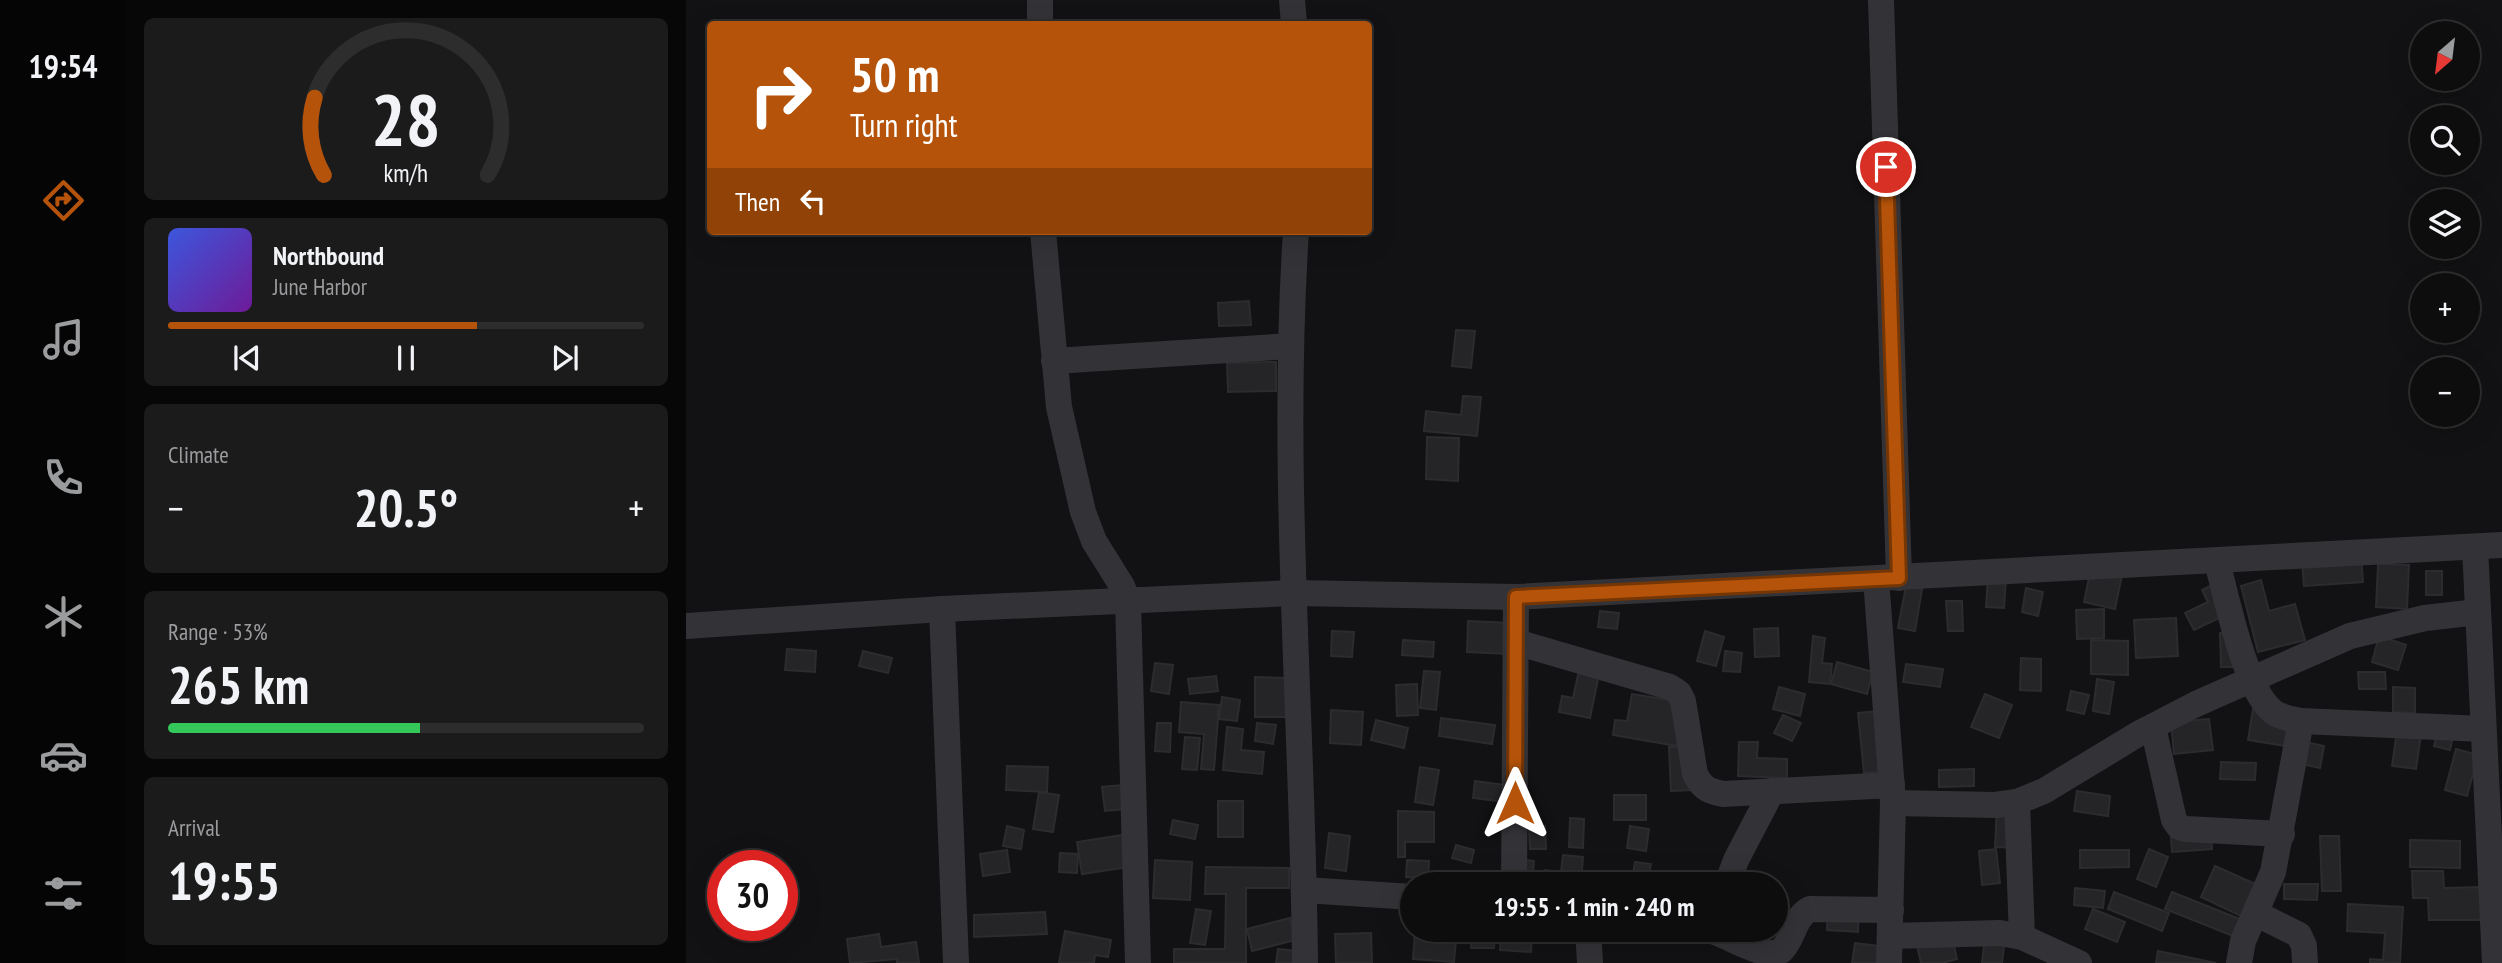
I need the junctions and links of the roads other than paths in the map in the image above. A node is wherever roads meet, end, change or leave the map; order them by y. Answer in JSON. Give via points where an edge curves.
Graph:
{"nodes":[{"id":1,"x":1040,"y":0,"type":"edge"},
{"id":2,"x":1292,"y":0,"type":"edge"},
{"id":3,"x":1881,"y":0,"type":"edge"},
{"id":4,"x":1040,"y":21,"type":"edge"},
{"id":5,"x":1294,"y":21,"type":"edge"},
{"id":6,"x":1043,"y":235,"type":"edge"},
{"id":7,"x":1296,"y":235,"type":"edge"},
{"id":8,"x":1291,"y":346,"type":"junction"},
{"id":9,"x":1054,"y":361,"type":"junction"},
{"id":10,"x":2502,"y":545,"type":"edge"},
{"id":11,"x":2475,"y":547,"type":"junction"},
{"id":12,"x":2217,"y":562,"type":"junction"},
{"id":13,"x":1887,"y":579,"type":"junction"},
{"id":14,"x":1294,"y":593,"type":"junction"},
{"id":15,"x":1516,"y":597,"type":"junction"},
{"id":16,"x":1128,"y":601,"type":"junction"},
{"id":17,"x":942,"y":609,"type":"junction"},
{"id":18,"x":2478,"y":612,"type":"junction"},
{"id":19,"x":686,"y":626,"type":"edge"},
{"id":20,"x":1516,"y":642,"type":"junction"},
{"id":21,"x":2252,"y":678,"type":"junction"},
{"id":22,"x":2492,"y":689,"type":"edge"},
{"id":23,"x":2301,"y":721,"type":"junction"},
{"id":24,"x":2153,"y":727,"type":"junction"},
{"id":25,"x":2483,"y":729,"type":"junction"},
{"id":26,"x":1772,"y":791,"type":"junction"},
{"id":27,"x":1892,"y":794,"type":"junction"},
{"id":28,"x":2017,"y":802,"type":"junction"},
{"id":29,"x":2282,"y":834,"type":"junction"},
{"id":30,"x":2495,"y":847,"type":"edge"},
{"id":31,"x":1514,"y":872,"type":"edge"},
{"id":32,"x":1731,"y":872,"type":"edge"},
{"id":33,"x":1305,"y":890,"type":"junction"},
{"id":34,"x":1400,"y":896,"type":"edge"},
{"id":35,"x":2256,"y":914,"type":"junction"},
{"id":36,"x":1891,"y":923,"type":"junction"},
{"id":37,"x":2022,"y":937,"type":"junction"},
{"id":38,"x":1589,"y":942,"type":"edge"},
{"id":39,"x":1737,"y":942,"type":"edge"},
{"id":40,"x":1770,"y":959,"type":"edge"},
{"id":41,"x":956,"y":963,"type":"edge"},
{"id":42,"x":1138,"y":963,"type":"edge"},
{"id":43,"x":1305,"y":963,"type":"edge"},
{"id":44,"x":1590,"y":963,"type":"edge"},
{"id":45,"x":1889,"y":963,"type":"edge"},
{"id":46,"x":2079,"y":963,"type":"edge"},
{"id":47,"x":2239,"y":963,"type":"edge"},
{"id":48,"x":2305,"y":963,"type":"edge"},
{"id":49,"x":2495,"y":963,"type":"edge"}],
"edges":[{"from":1,"to":4,"type":"street"},
{"from":2,"to":5,"type":"street"},
{"from":3,"to":13,"type":"street"},
{"from":6,"to":9,"type":"street"},
{"from":7,"to":8,"type":"street"},
{"from":8,"to":9,"type":"street"},
{"from":8,"to":14,"type":"street"},
{"from":9,"to":16,"type":"street","via":[[1059,407],[1083,512]]},
{"from":10,"to":11,"type":"street"},
{"from":11,"to":12,"type":"street"},
{"from":11,"to":18,"type":"street"},
{"from":12,"to":13,"type":"street"},
{"from":12,"to":21,"type":"street"},
{"from":13,"to":15,"type":"street"},
{"from":13,"to":27,"type":"street"},
{"from":14,"to":15,"type":"street"},
{"from":14,"to":16,"type":"street"},
{"from":14,"to":33,"type":"street"},
{"from":15,"to":20,"type":"street"},
{"from":16,"to":17,"type":"street"},
{"from":16,"to":42,"type":"street"},
{"from":17,"to":19,"type":"street"},
{"from":17,"to":41,"type":"street"},
{"from":18,"to":21,"type":"street","via":[[2350,635]]},
{"from":18,"to":22,"type":"street"},
{"from":20,"to":26,"type":"street","via":[[1679,693],[1700,785],[1723,794]]},
{"from":20,"to":31,"type":"street"},
{"from":21,"to":23,"type":"street","via":[[2273,712]]},
{"from":21,"to":24,"type":"street"},
{"from":22,"to":25,"type":"street"},
{"from":23,"to":25,"type":"street"},
{"from":23,"to":29,"type":"street"},
{"from":24,"to":28,"type":"street","via":[[2044,792]]},
{"from":24,"to":29,"type":"street","via":[[2179,827]]},
{"from":25,"to":30,"type":"street"},
{"from":26,"to":27,"type":"street"},
{"from":26,"to":32,"type":"street"},
{"from":27,"to":28,"type":"street","via":[[1995,805]]},
{"from":27,"to":36,"type":"street"},
{"from":28,"to":37,"type":"street"},
{"from":29,"to":35,"type":"street"},
{"from":30,"to":49,"type":"street"},
{"from":33,"to":34,"type":"street"},
{"from":33,"to":43,"type":"street"},
{"from":35,"to":47,"type":"street"},
{"from":35,"to":48,"type":"street","via":[[2299,935]]},
{"from":36,"to":37,"type":"street"},
{"from":36,"to":40,"type":"street","via":[[1810,909],[1801,916],[1784,948]]},
{"from":36,"to":45,"type":"street"},
{"from":37,"to":46,"type":"street"},
{"from":38,"to":44,"type":"street"},
{"from":39,"to":40,"type":"street"}]}
